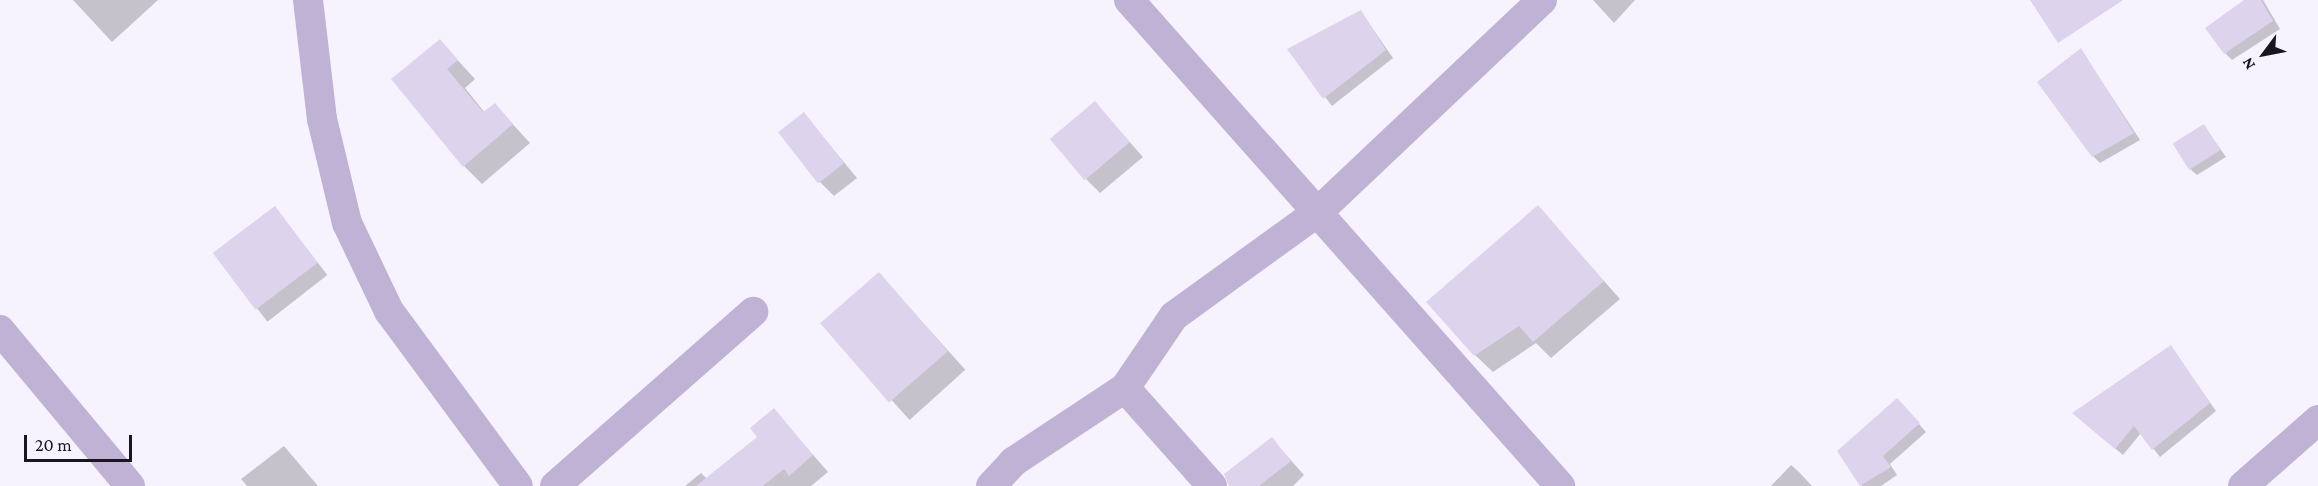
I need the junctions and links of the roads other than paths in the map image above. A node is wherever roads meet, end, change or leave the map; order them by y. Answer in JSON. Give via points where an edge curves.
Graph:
{"nodes":[{"id":1,"x":308,"y":0,"type":"edge"},
{"id":2,"x":1542,"y":0,"type":"edge"},
{"id":3,"x":1135,"y":2,"type":"edge"},
{"id":4,"x":1319,"y":211,"type":"junction"},
{"id":5,"x":753,"y":312,"type":"dead end"},
{"id":6,"x":0,"y":330,"type":"edge"},
{"id":7,"x":1125,"y":388,"type":"junction"},
{"id":8,"x":2318,"y":420,"type":"edge"},
{"id":9,"x":130,"y":486,"type":"edge"},
{"id":10,"x":518,"y":486,"type":"edge"},
{"id":11,"x":555,"y":486,"type":"edge"},
{"id":12,"x":992,"y":486,"type":"edge"},
{"id":13,"x":1212,"y":486,"type":"edge"},
{"id":14,"x":1560,"y":486,"type":"edge"},
{"id":15,"x":2243,"y":486,"type":"edge"}],
"edges":[{"from":1,"to":10,"type":"street","via":[[322,119],[347,223],[389,311]]},
{"from":2,"to":4,"type":"street"},
{"from":3,"to":4,"type":"street"},
{"from":4,"to":7,"type":"street","via":[[1174,316]]},
{"from":4,"to":14,"type":"street"},
{"from":5,"to":11,"type":"street"},
{"from":6,"to":9,"type":"street"},
{"from":7,"to":12,"type":"street","via":[[1013,462]]},
{"from":7,"to":13,"type":"street"},
{"from":8,"to":15,"type":"street"}]}
